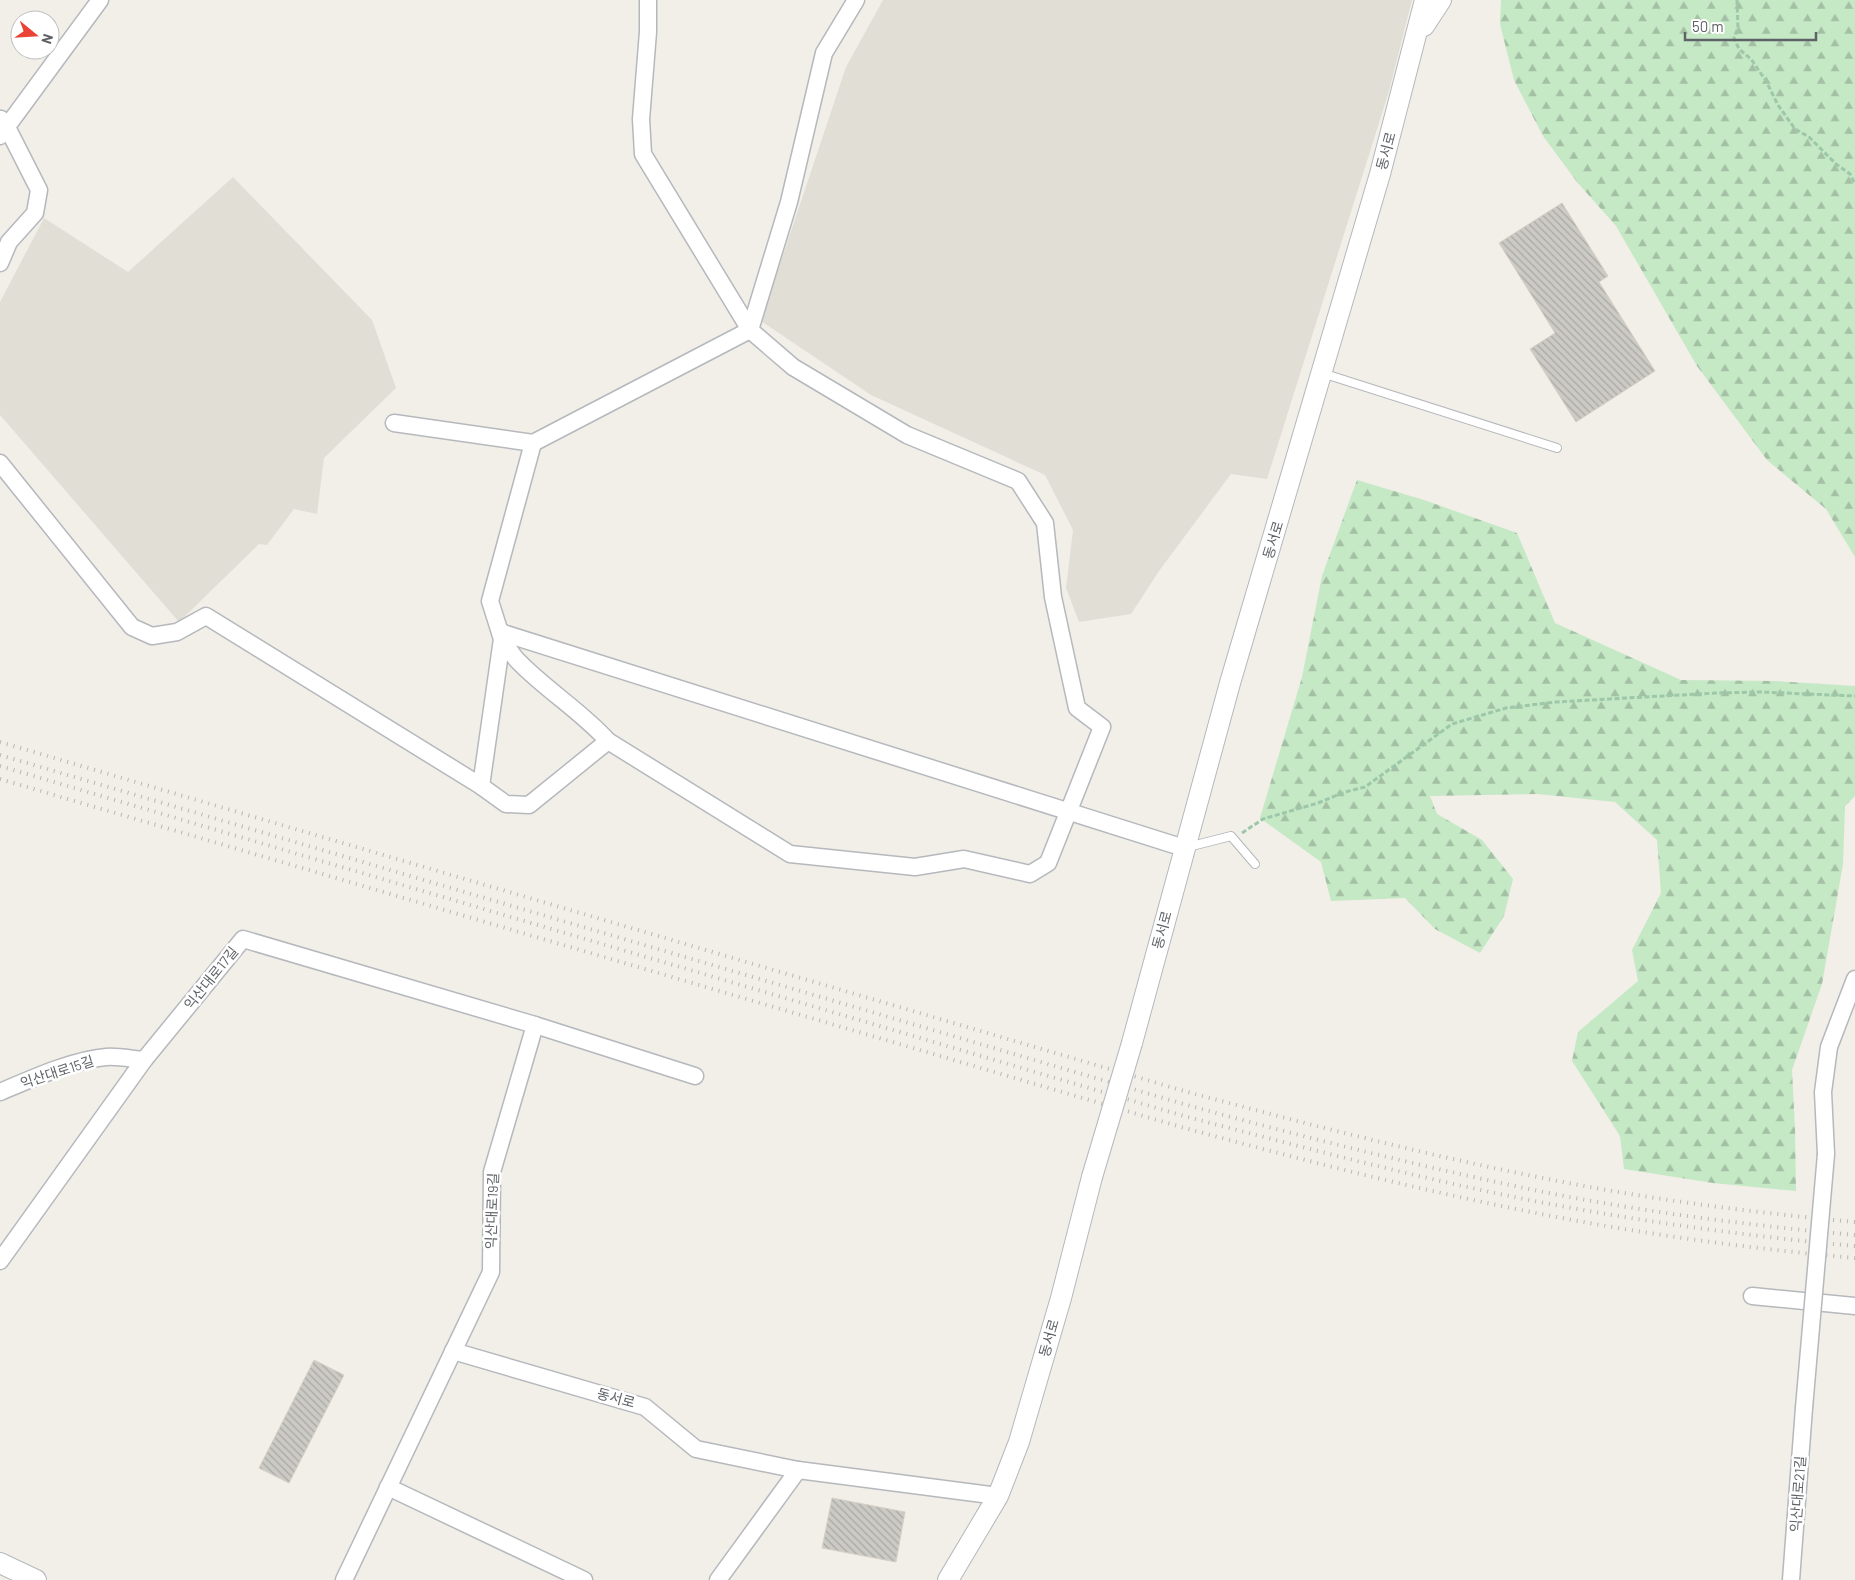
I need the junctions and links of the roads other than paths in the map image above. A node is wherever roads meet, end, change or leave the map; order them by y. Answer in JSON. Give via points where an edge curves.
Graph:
{"nodes":[{"id":1,"x":100,"y":0,"type":"edge"},
{"id":2,"x":648,"y":0,"type":"edge"},
{"id":3,"x":856,"y":0,"type":"edge"},
{"id":4,"x":1425,"y":0,"type":"edge"},
{"id":5,"x":1441,"y":0,"type":"edge"},
{"id":6,"x":1416,"y":38,"type":"junction"},
{"id":7,"x":2,"y":127,"type":"edge"},
{"id":8,"x":0,"y":263,"type":"edge"},
{"id":9,"x":750,"y":330,"type":"junction"},
{"id":10,"x":1322,"y":373,"type":"junction"},
{"id":11,"x":394,"y":423,"type":"dead end"},
{"id":12,"x":533,"y":443,"type":"junction"},
{"id":13,"x":1556,"y":448,"type":"dead end"},
{"id":14,"x":0,"y":463,"type":"edge"},
{"id":15,"x":501,"y":636,"type":"junction"},
{"id":16,"x":608,"y":741,"type":"junction"},
{"id":17,"x":481,"y":786,"type":"junction"},
{"id":18,"x":1069,"y":811,"type":"junction"},
{"id":19,"x":1184,"y":848,"type":"junction"},
{"id":20,"x":1255,"y":864,"type":"dead end"},
{"id":21,"x":1855,"y":979,"type":"edge"},
{"id":22,"x":535,"y":1025,"type":"junction"},
{"id":23,"x":144,"y":1060,"type":"junction"},
{"id":24,"x":695,"y":1076,"type":"dead end"},
{"id":25,"x":0,"y":1092,"type":"edge"},
{"id":26,"x":0,"y":1262,"type":"edge"},
{"id":27,"x":1752,"y":1296,"type":"dead end"},
{"id":28,"x":1855,"y":1306,"type":"edge"},
{"id":29,"x":453,"y":1351,"type":"junction"},
{"id":30,"x":798,"y":1470,"type":"junction"},
{"id":31,"x":388,"y":1487,"type":"junction"},
{"id":32,"x":998,"y":1496,"type":"junction"},
{"id":33,"x":0,"y":1563,"type":"edge"},
{"id":34,"x":36,"y":1580,"type":"edge"},
{"id":35,"x":344,"y":1580,"type":"edge"},
{"id":36,"x":584,"y":1580,"type":"edge"},
{"id":37,"x":718,"y":1580,"type":"edge"},
{"id":38,"x":948,"y":1580,"type":"edge"},
{"id":39,"x":1791,"y":1580,"type":"edge"}],
"edges":[{"from":1,"to":7,"type":"street"},
{"from":2,"to":9,"type":"street","via":[[640,119],[643,154]]},
{"from":3,"to":9,"type":"street","via":[[824,53],[789,202]]},
{"from":4,"to":6,"type":"street","name":"동서로"},
{"from":5,"to":6,"type":"street"},
{"from":6,"to":10,"type":"street","name":"동서로"},
{"from":7,"to":8,"type":"street","via":[[39,190],[34,213],[9,242]]},
{"from":9,"to":12,"type":"street"},
{"from":9,"to":18,"type":"street","via":[[793,367],[907,435],[1018,481],[1045,523],[1053,597],[1077,708],[1102,727]]},
{"from":10,"to":13,"type":"lane"},
{"from":10,"to":19,"type":"street","name":"동서로"},
{"from":11,"to":12,"type":"street"},
{"from":12,"to":15,"type":"street","via":[[490,602]]},
{"from":14,"to":17,"type":"street","via":[[132,627],[152,636],[177,632],[206,616]]},
{"from":15,"to":16,"type":"street","via":[[516,660],[592,723]]},
{"from":15,"to":17,"type":"street"},
{"from":15,"to":18,"type":"street"},
{"from":16,"to":17,"type":"street","via":[[529,805],[506,804]]},
{"from":16,"to":18,"type":"street","via":[[790,854],[915,867],[964,859],[1030,874],[1048,863]]},
{"from":18,"to":19,"type":"street"},
{"from":19,"to":20,"type":"lane","via":[[1231,836]]},
{"from":19,"to":32,"type":"street","name":"동서로","bridge":true,"via":[[1061,1298],[1019,1442]]},
{"from":21,"to":39,"type":"street","name":"익산대로21길","bridge":true,"via":[[1829,1047],[1823,1092],[1826,1154]]},
{"from":22,"to":23,"type":"street","name":"익산대로17길","via":[[243,939]]},
{"from":22,"to":24,"type":"street"},
{"from":22,"to":29,"type":"street","name":"익산대로19길","via":[[492,1172],[490,1272]]},
{"from":23,"to":25,"type":"street","name":"익산대로15길","via":[[94,1059]]},
{"from":23,"to":26,"type":"street","name":"익산대로17길"},
{"from":27,"to":28,"type":"street"},
{"from":29,"to":30,"type":"street","name":"동서로","via":[[645,1406],[696,1449]]},
{"from":29,"to":31,"type":"street","name":"익산대로19길"},
{"from":30,"to":32,"type":"street","name":"동서로"},
{"from":30,"to":37,"type":"street"},
{"from":31,"to":35,"type":"street","name":"익산대로19길"},
{"from":31,"to":36,"type":"street"},
{"from":32,"to":38,"type":"street","name":"동서로"},
{"from":33,"to":34,"type":"street"}]}
